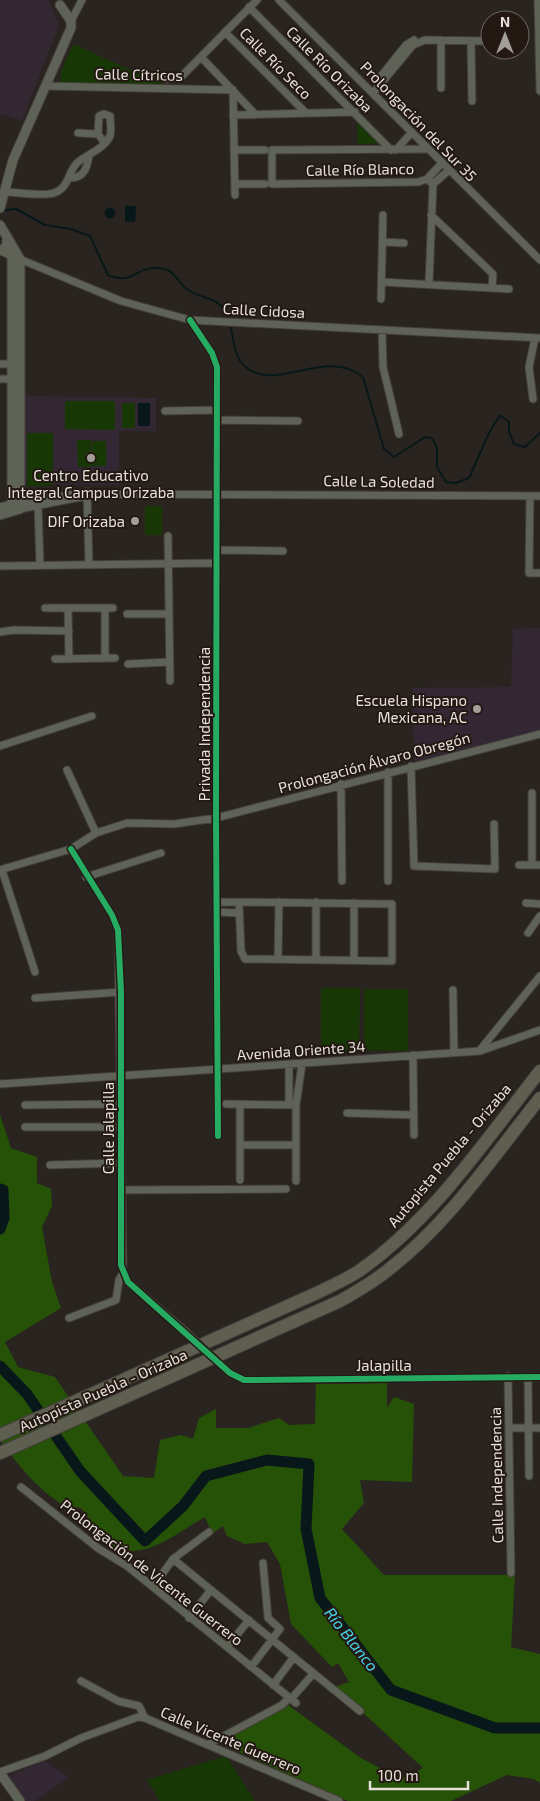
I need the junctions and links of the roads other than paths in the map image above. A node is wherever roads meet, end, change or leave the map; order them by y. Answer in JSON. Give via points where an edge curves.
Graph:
{"nodes":[{"id":1,"x":82,"y":0,"type":"edge"},
{"id":2,"x":257,"y":0,"type":"edge"},
{"id":3,"x":279,"y":0,"type":"edge"},
{"id":4,"x":538,"y":0,"type":"edge"},
{"id":5,"x":59,"y":3,"type":"edge"},
{"id":6,"x":250,"y":7,"type":"junction"},
{"id":7,"x":71,"y":21,"type":"junction"},
{"id":8,"x":69,"y":32,"type":"junction"},
{"id":9,"x":225,"y":32,"type":"junction"},
{"id":10,"x":441,"y":40,"type":"junction"},
{"id":11,"x":471,"y":41,"type":"junction"},
{"id":12,"x":480,"y":41,"type":"edge"},
{"id":13,"x":202,"y":57,"type":"junction"},
{"id":14,"x":540,"y":66,"type":"edge"},
{"id":15,"x":173,"y":73,"type":"dead end"},
{"id":16,"x":184,"y":74,"type":"junction"},
{"id":17,"x":166,"y":79,"type":"dead end"},
{"id":18,"x":46,"y":86,"type":"junction"},
{"id":19,"x":441,"y":88,"type":"dead end"},
{"id":20,"x":233,"y":90,"type":"junction"},
{"id":21,"x":371,"y":91,"type":"junction"},
{"id":22,"x":540,"y":91,"type":"edge"},
{"id":23,"x":472,"y":101,"type":"dead end"},
{"id":24,"x":355,"y":112,"type":"junction"},
{"id":25,"x":306,"y":113,"type":"junction"},
{"id":26,"x":233,"y":114,"type":"junction"},
{"id":27,"x":255,"y":114,"type":"junction"},
{"id":28,"x":412,"y":132,"type":"junction"},
{"id":29,"x":78,"y":133,"type":"dead end"},
{"id":30,"x":98,"y":134,"type":"junction"},
{"id":31,"x":104,"y":142,"type":"junction"},
{"id":32,"x":427,"y":149,"type":"junction"},
{"id":33,"x":234,"y":150,"type":"junction"},
{"id":34,"x":268,"y":150,"type":"junction"},
{"id":35,"x":393,"y":150,"type":"junction"},
{"id":36,"x":90,"y":156,"type":"junction"},
{"id":37,"x":441,"y":164,"type":"junction"},
{"id":38,"x":448,"y":171,"type":"junction"},
{"id":39,"x":70,"y":178,"type":"junction"},
{"id":40,"x":427,"y":179,"type":"junction"},
{"id":41,"x":235,"y":184,"type":"junction"},
{"id":42,"x":268,"y":184,"type":"junction"},
{"id":43,"x":434,"y":184,"type":"junction"},
{"id":44,"x":4,"y":192,"type":"junction"},
{"id":45,"x":235,"y":195,"type":"dead end"},
{"id":46,"x":0,"y":208,"type":"edge"},
{"id":47,"x":383,"y":215,"type":"dead end"},
{"id":48,"x":431,"y":215,"type":"junction"},
{"id":49,"x":0,"y":225,"type":"edge"},
{"id":50,"x":4,"y":237,"type":"edge"},
{"id":51,"x":383,"y":242,"type":"junction"},
{"id":52,"x":404,"y":243,"type":"dead end"},
{"id":53,"x":0,"y":250,"type":"edge"},
{"id":54,"x":16,"y":257,"type":"junction"},
{"id":55,"x":540,"y":260,"type":"edge"},
{"id":56,"x":382,"y":282,"type":"junction"},
{"id":57,"x":429,"y":283,"type":"junction"},
{"id":58,"x":492,"y":287,"type":"junction"},
{"id":59,"x":509,"y":289,"type":"dead end"},
{"id":60,"x":381,"y":299,"type":"dead end"},
{"id":61,"x":190,"y":320,"type":"junction"},
{"id":62,"x":382,"y":330,"type":"junction"},
{"id":63,"x":538,"y":338,"type":"edge"},
{"id":64,"x":0,"y":364,"type":"edge"},
{"id":65,"x":16,"y":364,"type":"junction"},
{"id":66,"x":0,"y":379,"type":"edge"},
{"id":67,"x":16,"y":379,"type":"junction"},
{"id":68,"x":533,"y":399,"type":"dead end"},
{"id":69,"x":217,"y":410,"type":"junction"},
{"id":70,"x":165,"y":411,"type":"dead end"},
{"id":71,"x":218,"y":420,"type":"junction"},
{"id":72,"x":298,"y":420,"type":"dead end"},
{"id":73,"x":399,"y":434,"type":"dead end"},
{"id":74,"x":217,"y":493,"type":"junction"},
{"id":75,"x":87,"y":494,"type":"junction"},
{"id":76,"x":530,"y":496,"type":"junction"},
{"id":77,"x":540,"y":496,"type":"edge"},
{"id":78,"x":16,"y":502,"type":"junction"},
{"id":79,"x":38,"y":505,"type":"junction"},
{"id":80,"x":0,"y":508,"type":"edge"},
{"id":81,"x":0,"y":515,"type":"edge"},
{"id":82,"x":168,"y":536,"type":"dead end"},
{"id":83,"x":217,"y":550,"type":"junction"},
{"id":84,"x":283,"y":551,"type":"dead end"},
{"id":85,"x":217,"y":562,"type":"junction"},
{"id":86,"x":89,"y":564,"type":"junction"},
{"id":87,"x":168,"y":564,"type":"junction"},
{"id":88,"x":40,"y":565,"type":"junction"},
{"id":89,"x":0,"y":566,"type":"edge"},
{"id":90,"x":540,"y":573,"type":"edge"},
{"id":91,"x":45,"y":608,"type":"dead end"},
{"id":92,"x":68,"y":608,"type":"junction"},
{"id":93,"x":105,"y":608,"type":"junction"},
{"id":94,"x":113,"y":608,"type":"dead end"},
{"id":95,"x":127,"y":614,"type":"dead end"},
{"id":96,"x":168,"y":614,"type":"junction"},
{"id":97,"x":2,"y":631,"type":"edge"},
{"id":98,"x":69,"y":631,"type":"junction"},
{"id":99,"x":105,"y":657,"type":"junction"},
{"id":100,"x":69,"y":658,"type":"junction"},
{"id":101,"x":115,"y":658,"type":"dead end"},
{"id":102,"x":55,"y":659,"type":"dead end"},
{"id":103,"x":169,"y":662,"type":"junction"},
{"id":104,"x":128,"y":664,"type":"dead end"},
{"id":105,"x":170,"y":681,"type":"dead end"},
{"id":106,"x":92,"y":716,"type":"dead end"},
{"id":107,"x":540,"y":734,"type":"edge"},
{"id":108,"x":0,"y":746,"type":"edge"},
{"id":109,"x":411,"y":766,"type":"junction"},
{"id":110,"x":67,"y":770,"type":"dead end"},
{"id":111,"x":388,"y":772,"type":"junction"},
{"id":112,"x":341,"y":784,"type":"junction"},
{"id":113,"x":532,"y":794,"type":"dead end"},
{"id":114,"x":216,"y":818,"type":"junction"},
{"id":115,"x":494,"y":824,"type":"dead end"},
{"id":116,"x":96,"y":833,"type":"junction"},
{"id":117,"x":70,"y":849,"type":"junction"},
{"id":118,"x":161,"y":853,"type":"dead end"},
{"id":119,"x":519,"y":865,"type":"dead end"},
{"id":120,"x":536,"y":865,"type":"edge"},
{"id":121,"x":1,"y":870,"type":"edge"},
{"id":122,"x":86,"y":877,"type":"junction"},
{"id":123,"x":388,"y":880,"type":"dead end"},
{"id":124,"x":342,"y":881,"type":"dead end"},
{"id":125,"x":216,"y":902,"type":"junction"},
{"id":126,"x":239,"y":902,"type":"junction"},
{"id":127,"x":279,"y":902,"type":"junction"},
{"id":128,"x":316,"y":902,"type":"junction"},
{"id":129,"x":354,"y":903,"type":"junction"},
{"id":130,"x":526,"y":903,"type":"dead end"},
{"id":131,"x":540,"y":904,"type":"edge"},
{"id":132,"x":216,"y":912,"type":"junction"},
{"id":133,"x":239,"y":913,"type":"junction"},
{"id":134,"x":540,"y":916,"type":"edge"},
{"id":135,"x":528,"y":933,"type":"dead end"},
{"id":136,"x":278,"y":959,"type":"junction"},
{"id":137,"x":316,"y":960,"type":"junction"},
{"id":138,"x":354,"y":960,"type":"junction"},
{"id":139,"x":35,"y":972,"type":"dead end"},
{"id":140,"x":540,"y":976,"type":"edge"},
{"id":141,"x":453,"y":990,"type":"dead end"},
{"id":142,"x":120,"y":992,"type":"junction"},
{"id":143,"x":35,"y":998,"type":"dead end"},
{"id":144,"x":540,"y":1030,"type":"edge"},
{"id":145,"x":480,"y":1051,"type":"junction"},
{"id":146,"x":454,"y":1052,"type":"junction"},
{"id":147,"x":413,"y":1055,"type":"junction"},
{"id":148,"x":289,"y":1064,"type":"junction"},
{"id":149,"x":302,"y":1064,"type":"junction"},
{"id":150,"x":218,"y":1070,"type":"junction"},
{"id":151,"x":540,"y":1071,"type":"edge"},
{"id":152,"x":120,"y":1074,"type":"junction"},
{"id":153,"x":0,"y":1084,"type":"edge"},
{"id":154,"x":540,"y":1098,"type":"edge"},
{"id":155,"x":120,"y":1104,"type":"junction"},
{"id":156,"x":226,"y":1104,"type":"dead end"},
{"id":157,"x":240,"y":1104,"type":"junction"},
{"id":158,"x":25,"y":1105,"type":"dead end"},
{"id":159,"x":293,"y":1105,"type":"junction"},
{"id":160,"x":347,"y":1113,"type":"dead end"},
{"id":161,"x":414,"y":1115,"type":"junction"},
{"id":162,"x":25,"y":1127,"type":"dead end"},
{"id":163,"x":120,"y":1127,"type":"junction"},
{"id":164,"x":414,"y":1135,"type":"dead end"},
{"id":165,"x":218,"y":1136,"type":"dead end"},
{"id":166,"x":240,"y":1145,"type":"junction"},
{"id":167,"x":296,"y":1145,"type":"junction"},
{"id":168,"x":120,"y":1163,"type":"junction"},
{"id":169,"x":50,"y":1165,"type":"dead end"},
{"id":170,"x":240,"y":1180,"type":"dead end"},
{"id":171,"x":296,"y":1181,"type":"dead end"},
{"id":172,"x":286,"y":1189,"type":"dead end"},
{"id":173,"x":121,"y":1190,"type":"junction"},
{"id":174,"x":123,"y":1273,"type":"junction"},
{"id":175,"x":69,"y":1318,"type":"dead end"},
{"id":176,"x":508,"y":1376,"type":"junction"},
{"id":177,"x":528,"y":1377,"type":"junction"},
{"id":178,"x":540,"y":1377,"type":"edge"},
{"id":179,"x":510,"y":1428,"type":"junction"},
{"id":180,"x":529,"y":1428,"type":"junction"},
{"id":181,"x":540,"y":1428,"type":"edge"},
{"id":182,"x":0,"y":1435,"type":"edge"},
{"id":183,"x":0,"y":1453,"type":"edge"},
{"id":184,"x":529,"y":1476,"type":"dead end"},
{"id":185,"x":21,"y":1486,"type":"dead end"},
{"id":186,"x":209,"y":1532,"type":"dead end"},
{"id":187,"x":173,"y":1559,"type":"junction"},
{"id":188,"x":263,"y":1563,"type":"dead end"},
{"id":189,"x":511,"y":1573,"type":"dead end"},
{"id":190,"x":153,"y":1587,"type":"junction"},
{"id":191,"x":210,"y":1591,"type":"junction"},
{"id":192,"x":189,"y":1618,"type":"junction"},
{"id":193,"x":249,"y":1620,"type":"junction"},
{"id":194,"x":272,"y":1640,"type":"junction"},
{"id":195,"x":227,"y":1647,"type":"junction"},
{"id":196,"x":294,"y":1657,"type":"junction"},
{"id":197,"x":250,"y":1667,"type":"junction"},
{"id":198,"x":312,"y":1674,"type":"junction"},
{"id":199,"x":80,"y":1681,"type":"dead end"},
{"id":200,"x":273,"y":1685,"type":"junction"},
{"id":201,"x":289,"y":1701,"type":"junction"},
{"id":202,"x":360,"y":1711,"type":"dead end"},
{"id":203,"x":145,"y":1718,"type":"junction"},
{"id":204,"x":209,"y":1744,"type":"junction"},
{"id":205,"x":0,"y":1772,"type":"edge"},
{"id":206,"x":20,"y":1801,"type":"edge"},
{"id":207,"x":339,"y":1801,"type":"edge"}],
"edges":[{"from":1,"to":7,"type":"street"},
{"from":2,"to":6,"type":"street"},
{"from":3,"to":21,"type":"street","name":"Prolongación del Sur 35"},
{"from":4,"to":14,"type":"street"},
{"from":5,"to":7,"type":"street"},
{"from":5,"to":8,"type":"street"},
{"from":6,"to":9,"type":"street"},
{"from":6,"to":24,"type":"street","name":"Calle Río Orizaba"},
{"from":7,"to":8,"type":"street"},
{"from":8,"to":18,"type":"street"},
{"from":9,"to":13,"type":"street"},
{"from":9,"to":25,"type":"street","name":"Calle Río Seco"},
{"from":10,"to":11,"type":"street"},
{"from":10,"to":19,"type":"street"},
{"from":10,"to":21,"type":"street","via":[[424,40],[413,45]]},
{"from":11,"to":12,"type":"street"},
{"from":11,"to":23,"type":"street"},
{"from":13,"to":16,"type":"street"},
{"from":13,"to":20,"type":"street"},
{"from":14,"to":22,"type":"street"},
{"from":15,"to":16,"type":"street"},
{"from":16,"to":17,"type":"street","via":[[177,79]]},
{"from":18,"to":20,"type":"street","name":"Calle Cítricos"},
{"from":18,"to":44,"type":"street","via":[[16,152]]},
{"from":20,"to":26,"type":"street"},
{"from":20,"to":27,"type":"street"},
{"from":21,"to":28,"type":"street","name":"Prolongación del Sur 35"},
{"from":24,"to":25,"type":"street"},
{"from":24,"to":35,"type":"street","name":"Calle Río Orizaba"},
{"from":25,"to":27,"type":"street"},
{"from":26,"to":27,"type":"street"},
{"from":26,"to":33,"type":"street"},
{"from":28,"to":32,"type":"street","name":"Prolongación del Sur 35"},
{"from":28,"to":35,"type":"street"},
{"from":29,"to":30,"type":"street"},
{"from":30,"to":31,"type":"street"},
{"from":30,"to":31,"type":"street","via":[[98,124],[110,124],[110,136]]},
{"from":31,"to":36,"type":"street"},
{"from":32,"to":35,"type":"street"},
{"from":32,"to":37,"type":"street","name":"Prolongación del Sur 35"},
{"from":33,"to":34,"type":"street"},
{"from":33,"to":41,"type":"street"},
{"from":34,"to":35,"type":"street"},
{"from":34,"to":42,"type":"street"},
{"from":36,"to":39,"type":"street","via":[[76,164]]},
{"from":36,"to":39,"type":"street","via":[[86,171]]},
{"from":37,"to":38,"type":"street","name":"Prolongación del Sur 35"},
{"from":37,"to":40,"type":"street","name":"Calle Río Blanco"},
{"from":38,"to":43,"type":"street","name":"Calle Río Blanco"},
{"from":38,"to":55,"type":"street","name":"Prolongación del Sur 35"},
{"from":39,"to":44,"type":"street","via":[[56,192]]},
{"from":40,"to":42,"type":"street","name":"Calle Río Blanco","via":[[418,182]]},
{"from":40,"to":43,"type":"street"},
{"from":41,"to":42,"type":"street","name":"Calle Río Blanco"},
{"from":41,"to":45,"type":"street"},
{"from":43,"to":48,"type":"street"},
{"from":44,"to":46,"type":"street"},
{"from":47,"to":51,"type":"street"},
{"from":48,"to":57,"type":"street"},
{"from":48,"to":58,"type":"street","via":[[493,274]]},
{"from":49,"to":50,"type":"street"},
{"from":50,"to":53,"type":"street","via":[[7,245]]},
{"from":50,"to":54,"type":"street"},
{"from":51,"to":52,"type":"street"},
{"from":51,"to":56,"type":"street"},
{"from":53,"to":54,"type":"street","name":"Calle Cidosa"},
{"from":54,"to":61,"type":"street","name":"Calle Cidosa","via":[[121,302]]},
{"from":54,"to":65,"type":"street"},
{"from":56,"to":57,"type":"street"},
{"from":56,"to":60,"type":"street"},
{"from":57,"to":58,"type":"street"},
{"from":58,"to":59,"type":"street"},
{"from":61,"to":62,"type":"street","name":"Calle Cidosa"},
{"from":61,"to":69,"type":"street","name":"Privada Independencia","via":[[216,360]]},
{"from":62,"to":63,"type":"street","name":"Calle Cidosa"},
{"from":62,"to":73,"type":"street","via":[[383,367]]},
{"from":63,"to":68,"type":"street","via":[[529,367]]},
{"from":64,"to":65,"type":"street"},
{"from":65,"to":67,"type":"street"},
{"from":66,"to":67,"type":"street"},
{"from":67,"to":78,"type":"street"},
{"from":69,"to":70,"type":"street"},
{"from":69,"to":71,"type":"street","name":"Privada Independencia"},
{"from":71,"to":72,"type":"street"},
{"from":71,"to":74,"type":"street","name":"Privada Independencia"},
{"from":74,"to":75,"type":"street","name":"Calle La Soledad"},
{"from":74,"to":76,"type":"street","name":"Calle La Soledad"},
{"from":74,"to":83,"type":"street","name":"Privada Independencia"},
{"from":75,"to":78,"type":"street"},
{"from":75,"to":79,"type":"street"},
{"from":75,"to":86,"type":"street"},
{"from":76,"to":77,"type":"street","name":"Calle La Soledad"},
{"from":76,"to":90,"type":"street","via":[[529,573]]},
{"from":78,"to":79,"type":"street"},
{"from":78,"to":80,"type":"street"},
{"from":78,"to":81,"type":"street"},
{"from":79,"to":88,"type":"street"},
{"from":82,"to":87,"type":"street"},
{"from":83,"to":84,"type":"street"},
{"from":83,"to":85,"type":"street","name":"Privada Independencia"},
{"from":85,"to":87,"type":"street"},
{"from":85,"to":114,"type":"street","name":"Privada Independencia"},
{"from":86,"to":87,"type":"street"},
{"from":86,"to":88,"type":"street"},
{"from":87,"to":96,"type":"street"},
{"from":88,"to":89,"type":"street"},
{"from":91,"to":92,"type":"street"},
{"from":92,"to":93,"type":"street"},
{"from":92,"to":98,"type":"street"},
{"from":93,"to":94,"type":"street"},
{"from":93,"to":99,"type":"street"},
{"from":95,"to":96,"type":"street"},
{"from":96,"to":103,"type":"street"},
{"from":97,"to":98,"type":"street"},
{"from":98,"to":100,"type":"street"},
{"from":99,"to":100,"type":"street"},
{"from":99,"to":101,"type":"street"},
{"from":100,"to":102,"type":"street"},
{"from":103,"to":104,"type":"street"},
{"from":103,"to":105,"type":"street"},
{"from":106,"to":108,"type":"street"},
{"from":107,"to":109,"type":"street","name":"Prolongación Álvaro Obregón"},
{"from":109,"to":111,"type":"street","name":"Prolongación Álvaro Obregón"},
{"from":109,"to":115,"type":"street","via":[[414,866],[495,869]]},
{"from":110,"to":116,"type":"street"},
{"from":111,"to":112,"type":"street","name":"Prolongación Álvaro Obregón"},
{"from":111,"to":123,"type":"street"},
{"from":112,"to":114,"type":"street","name":"Prolongación Álvaro Obregón"},
{"from":112,"to":124,"type":"street"},
{"from":113,"to":120,"type":"street"},
{"from":114,"to":116,"type":"street","name":"Prolongación Álvaro Obregón","via":[[174,824],[136,822]]},
{"from":114,"to":125,"type":"street","name":"Privada Independencia"},
{"from":116,"to":117,"type":"street","name":"Prolongación Álvaro Obregón"},
{"from":117,"to":121,"type":"street","name":"Prolongación Álvaro Obregón"},
{"from":117,"to":122,"type":"street","name":"Calle Jalapilla"},
{"from":118,"to":122,"type":"street"},
{"from":119,"to":120,"type":"street"},
{"from":121,"to":139,"type":"street"},
{"from":122,"to":142,"type":"street","name":"Calle Jalapilla","via":[[117,923]]},
{"from":125,"to":126,"type":"street"},
{"from":125,"to":132,"type":"street","name":"Privada Independencia"},
{"from":126,"to":127,"type":"street"},
{"from":126,"to":133,"type":"street"},
{"from":127,"to":128,"type":"street"},
{"from":127,"to":136,"type":"street"},
{"from":128,"to":129,"type":"street"},
{"from":128,"to":137,"type":"street"},
{"from":129,"to":138,"type":"street"},
{"from":129,"to":138,"type":"street","via":[[392,904],[392,961]]},
{"from":130,"to":131,"type":"street"},
{"from":132,"to":133,"type":"street"},
{"from":132,"to":150,"type":"street","name":"Privada Independencia"},
{"from":133,"to":136,"type":"street","via":[[242,956],[246,959]]},
{"from":134,"to":135,"type":"street"},
{"from":136,"to":137,"type":"street"},
{"from":137,"to":138,"type":"street"},
{"from":140,"to":145,"type":"street"},
{"from":141,"to":146,"type":"street"},
{"from":142,"to":143,"type":"street"},
{"from":142,"to":152,"type":"street","name":"Calle Jalapilla"},
{"from":144,"to":145,"type":"street","name":"Avenida Oriente 34"},
{"from":145,"to":146,"type":"street","name":"Avenida Oriente 34"},
{"from":146,"to":147,"type":"street","name":"Avenida Oriente 34"},
{"from":147,"to":149,"type":"street","name":"Avenida Oriente 34"},
{"from":147,"to":161,"type":"street"},
{"from":148,"to":149,"type":"street","name":"Avenida Oriente 34"},
{"from":148,"to":150,"type":"street","name":"Avenida Oriente 34"},
{"from":148,"to":159,"type":"street"},
{"from":149,"to":159,"type":"street"},
{"from":150,"to":152,"type":"street","name":"Avenida Oriente 34"},
{"from":150,"to":165,"type":"street","name":"Privada Independencia"},
{"from":151,"to":182,"type":"highway","name":"Autopista Puebla - Orizaba","via":[[416,1222],[357,1272]]},
{"from":152,"to":153,"type":"street","name":"Avenida Oriente 34"},
{"from":152,"to":155,"type":"street","name":"Calle Jalapilla"},
{"from":154,"to":183,"type":"highway","name":"Autopista Puebla - Orizaba","via":[[435,1227],[388,1271],[340,1301]]},
{"from":155,"to":158,"type":"street"},
{"from":155,"to":163,"type":"street","name":"Calle Jalapilla"},
{"from":156,"to":157,"type":"street"},
{"from":157,"to":159,"type":"street"},
{"from":157,"to":166,"type":"street"},
{"from":159,"to":167,"type":"street"},
{"from":160,"to":161,"type":"street"},
{"from":161,"to":164,"type":"street"},
{"from":162,"to":163,"type":"street"},
{"from":163,"to":168,"type":"street","name":"Calle Jalapilla"},
{"from":166,"to":167,"type":"street"},
{"from":166,"to":170,"type":"street"},
{"from":167,"to":171,"type":"street"},
{"from":168,"to":169,"type":"street"},
{"from":168,"to":173,"type":"street","name":"Calle Jalapilla"},
{"from":172,"to":173,"type":"street"},
{"from":173,"to":174,"type":"street","name":"Calle Jalapilla"},
{"from":174,"to":175,"type":"street","name":"Calle Jalapilla","via":[[116,1300]]},
{"from":174,"to":176,"type":"street","name":"Jalapilla","bridge":true,"via":[[128,1282],[230,1373],[244,1380]]},
{"from":176,"to":177,"type":"street","name":"Jalapilla"},
{"from":176,"to":179,"type":"street","name":"Calle Independencia"},
{"from":177,"to":178,"type":"street","name":"Jalapilla"},
{"from":177,"to":180,"type":"street"},
{"from":179,"to":180,"type":"street"},
{"from":179,"to":189,"type":"street","name":"Calle Independencia"},
{"from":180,"to":181,"type":"street"},
{"from":180,"to":184,"type":"street"},
{"from":185,"to":190,"type":"street","name":"Prolongación de Vicente Guerrero"},
{"from":186,"to":187,"type":"street"},
{"from":187,"to":190,"type":"street"},
{"from":187,"to":191,"type":"street"},
{"from":188,"to":194,"type":"street","via":[[268,1618],[280,1629]]},
{"from":190,"to":192,"type":"street","name":"Prolongación de Vicente Guerrero"},
{"from":191,"to":192,"type":"street"},
{"from":191,"to":193,"type":"street"},
{"from":192,"to":195,"type":"street","name":"Prolongación de Vicente Guerrero"},
{"from":193,"to":194,"type":"street"},
{"from":193,"to":195,"type":"street"},
{"from":194,"to":196,"type":"street"},
{"from":194,"to":197,"type":"street"},
{"from":195,"to":197,"type":"street","name":"Prolongación de Vicente Guerrero"},
{"from":196,"to":198,"type":"street"},
{"from":196,"to":200,"type":"street"},
{"from":197,"to":200,"type":"street","name":"Prolongación de Vicente Guerrero"},
{"from":198,"to":201,"type":"street"},
{"from":198,"to":202,"type":"street"},
{"from":199,"to":203,"type":"street","via":[[118,1701],[139,1706]]},
{"from":200,"to":201,"type":"street","name":"Prolongación de Vicente Guerrero"},
{"from":201,"to":204,"type":"street"},
{"from":203,"to":204,"type":"street","name":"Calle Vicente Guerrero"},
{"from":203,"to":205,"type":"street","name":"Calle Vicente Guerrero","via":[[131,1719]]},
{"from":204,"to":207,"type":"street","name":"Calle Vicente Guerrero"},
{"from":205,"to":206,"type":"street"}]}
